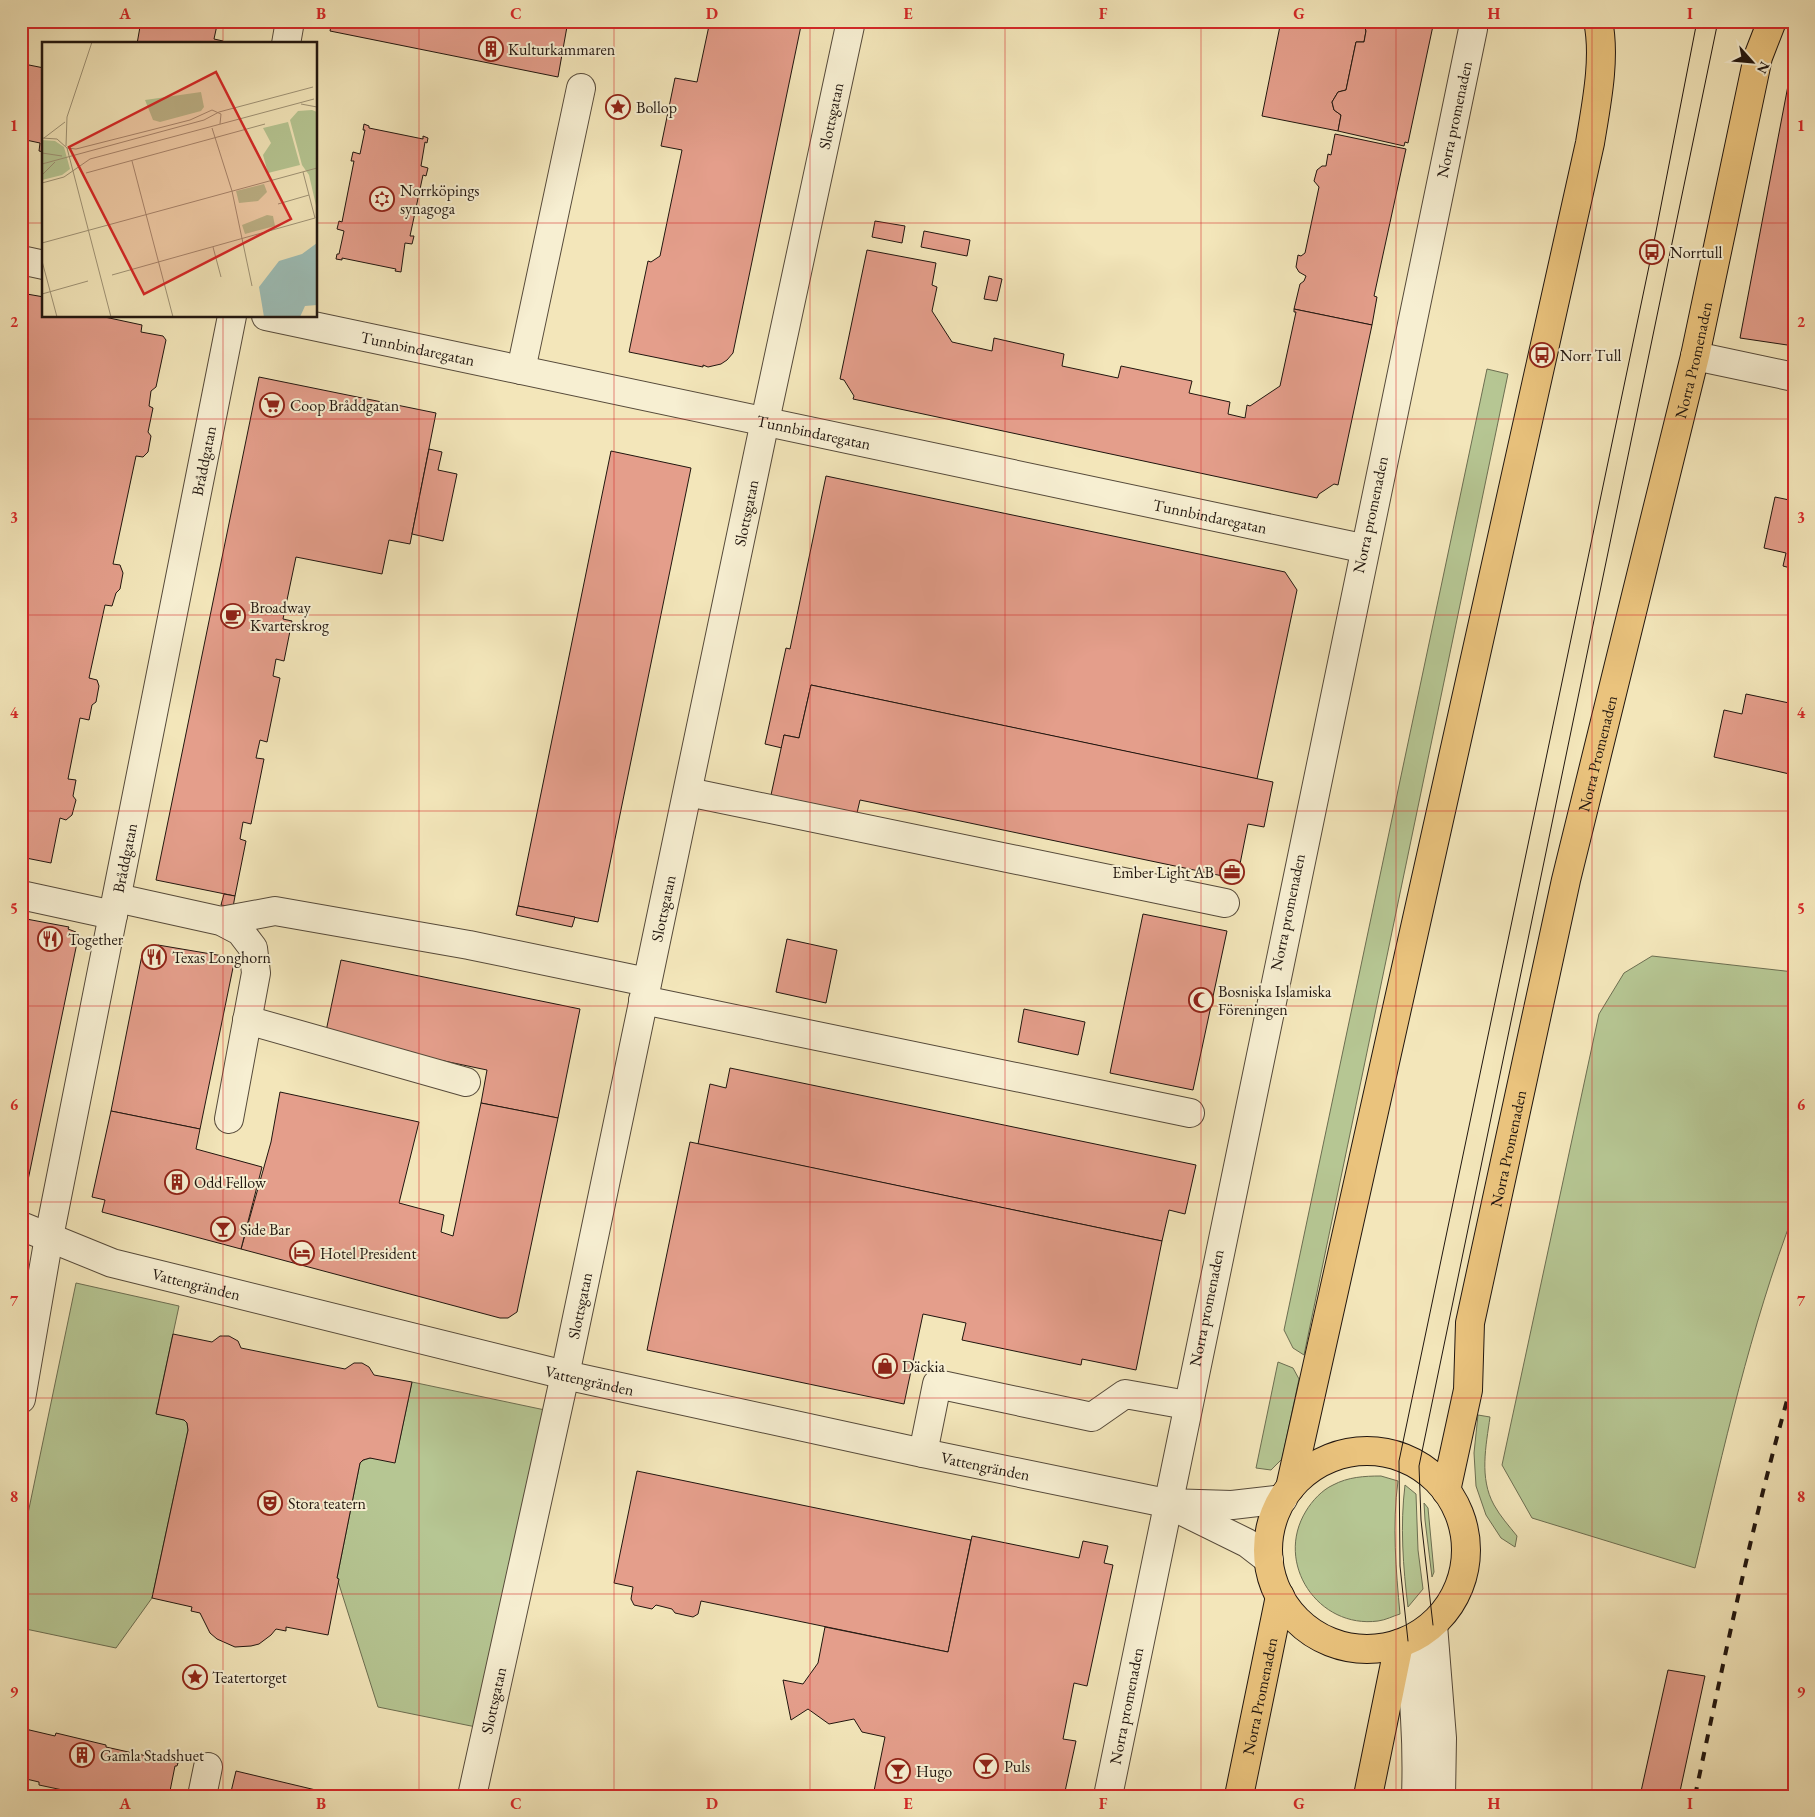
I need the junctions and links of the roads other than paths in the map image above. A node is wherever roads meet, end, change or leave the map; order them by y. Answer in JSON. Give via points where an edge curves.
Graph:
{"nodes":[{"id":1,"x":290,"y":21,"type":"edge"},
{"id":2,"x":851,"y":21,"type":"edge"},
{"id":3,"x":1598,"y":21,"type":"edge"},
{"id":4,"x":1772,"y":21,"type":"edge"},
{"id":5,"x":1473,"y":29,"type":"dead end"},
{"id":6,"x":286,"y":42,"type":"edge"},
{"id":7,"x":581,"y":88,"type":"dead end"},
{"id":8,"x":21,"y":260,"type":"edge"},
{"id":9,"x":42,"y":265,"type":"edge"},
{"id":10,"x":232,"y":318,"type":"edge"},
{"id":11,"x":275,"y":318,"type":"edge"},
{"id":12,"x":1694,"y":356,"type":"junction"},
{"id":13,"x":521,"y":370,"type":"junction"},
{"id":14,"x":1794,"y":376,"type":"edge"},
{"id":15,"x":765,"y":421,"type":"junction"},
{"id":16,"x":1362,"y":548,"type":"junction"},
{"id":17,"x":688,"y":792,"type":"junction"},
{"id":18,"x":21,"y":895,"type":"edge"},
{"id":19,"x":1225,"y":903,"type":"dead end"},
{"id":20,"x":115,"y":907,"type":"junction"},
{"id":21,"x":221,"y":921,"type":"junction"},
{"id":22,"x":645,"y":991,"type":"junction"},
{"id":23,"x":247,"y":1020,"type":"junction"},
{"id":24,"x":466,"y":1082,"type":"dead end"},
{"id":25,"x":1190,"y":1113,"type":"dead end"},
{"id":26,"x":229,"y":1119,"type":"dead end"},
{"id":27,"x":21,"y":1226,"type":"edge"},
{"id":28,"x":49,"y":1237,"type":"junction"},
{"id":29,"x":565,"y":1375,"type":"junction"},
{"id":30,"x":21,"y":1399,"type":"edge"},
{"id":31,"x":1187,"y":1405,"type":"junction"},
{"id":32,"x":923,"y":1453,"type":"junction"},
{"id":33,"x":1446,"y":1491,"type":"junction"},
{"id":34,"x":1286,"y":1493,"type":"junction"},
{"id":35,"x":1166,"y":1503,"type":"junction"},
{"id":36,"x":1269,"y":1560,"type":"junction"},
{"id":37,"x":1280,"y":1596,"type":"junction"},
{"id":38,"x":1432,"y":1625,"type":"junction"},
{"id":39,"x":1403,"y":1642,"type":"junction"},
{"id":40,"x":208,"y":1767,"type":"dead end"},
{"id":41,"x":470,"y":1787,"type":"edge"},
{"id":42,"x":202,"y":1796,"type":"edge"},
{"id":43,"x":1108,"y":1796,"type":"edge"},
{"id":44,"x":1239,"y":1796,"type":"edge"},
{"id":45,"x":1368,"y":1796,"type":"edge"},
{"id":46,"x":1416,"y":1796,"type":"edge"},
{"id":47,"x":1441,"y":1796,"type":"edge"}],
"edges":[{"from":1,"to":6,"type":"street"},
{"from":2,"to":15,"type":"street","name":"Slottsgatan"},
{"from":3,"to":34,"type":"main road","via":[[1599,80],[1590,143]]},
{"from":4,"to":12,"type":"main road","name":"Norra Promenaden","via":[[1758,57]]},
{"from":5,"to":16,"type":"street","name":"Norra promenaden"},
{"from":7,"to":13,"type":"street"},
{"from":8,"to":9,"type":"street"},
{"from":10,"to":20,"type":"street","name":"Bråddgatan"},
{"from":11,"to":13,"type":"street","name":"Tunnbindaregatan"},
{"from":12,"to":14,"type":"street"},
{"from":12,"to":33,"type":"main road","name":"Norra Promenaden","via":[[1562,899],[1470,1323],[1468,1390]]},
{"from":13,"to":15,"type":"street","name":"Tunnbindaregatan"},
{"from":15,"to":16,"type":"street","name":"Tunnbindaregatan"},
{"from":15,"to":17,"type":"street","name":"Slottsgatan"},
{"from":16,"to":31,"type":"street","name":"Norra promenaden"},
{"from":17,"to":19,"type":"street"},
{"from":17,"to":22,"type":"street","name":"Slottsgatan"},
{"from":18,"to":20,"type":"street"},
{"from":20,"to":21,"type":"street"},
{"from":20,"to":28,"type":"street","name":"Bråddgatan"},
{"from":21,"to":22,"type":"street","via":[[275,911],[469,945]]},
{"from":21,"to":23,"type":"street","via":[[240,931],[253,948],[256,973]]},
{"from":22,"to":25,"type":"street"},
{"from":22,"to":29,"type":"street","name":"Slottsgatan"},
{"from":23,"to":24,"type":"street"},
{"from":23,"to":26,"type":"street"},
{"from":27,"to":28,"type":"street","name":"Vattengränden"},
{"from":28,"to":29,"type":"street","name":"Vattengränden","via":[[112,1263]]},
{"from":28,"to":30,"type":"street","name":"Bråddgatan"},
{"from":29,"to":32,"type":"street","name":"Vattengränden"},
{"from":29,"to":41,"type":"street","name":"Slottsgatan"},
{"from":31,"to":32,"type":"street","via":[[1125,1394],[1092,1417],[937,1384]]},
{"from":31,"to":35,"type":"street","name":"Norra promenaden"},
{"from":32,"to":35,"type":"street","name":"Vattengränden"},
{"from":33,"to":34,"type":"main road","via":[[1434,1477],[1401,1457],[1366,1452],[1349,1453],[1317,1465]]},
{"from":33,"to":38,"type":"main road","via":[[1464,1528],[1464,1570],[1460,1585],[1444,1613]]},
{"from":34,"to":35,"type":"street","name":"Vattengränden","via":[[1232,1505]]},
{"from":34,"to":36,"type":"main road","via":[[1271,1528]]},
{"from":35,"to":36,"type":"street","name":"Vattengränden","via":[[1233,1535]]},
{"from":35,"to":43,"type":"street","name":"Norra promenaden"},
{"from":36,"to":37,"type":"main road","via":[[1274,1585]]},
{"from":37,"to":39,"type":"main road","via":[[1304,1626],[1338,1644],[1357,1649],[1379,1649]]},
{"from":37,"to":44,"type":"main road","name":"Norra Promenaden"},
{"from":38,"to":39,"type":"main road"},
{"from":38,"to":47,"type":"street","via":[[1442,1738]]},
{"from":39,"to":45,"type":"main road"},
{"from":39,"to":46,"type":"street","via":[[1416,1711]]},
{"from":40,"to":42,"type":"street"}]}
